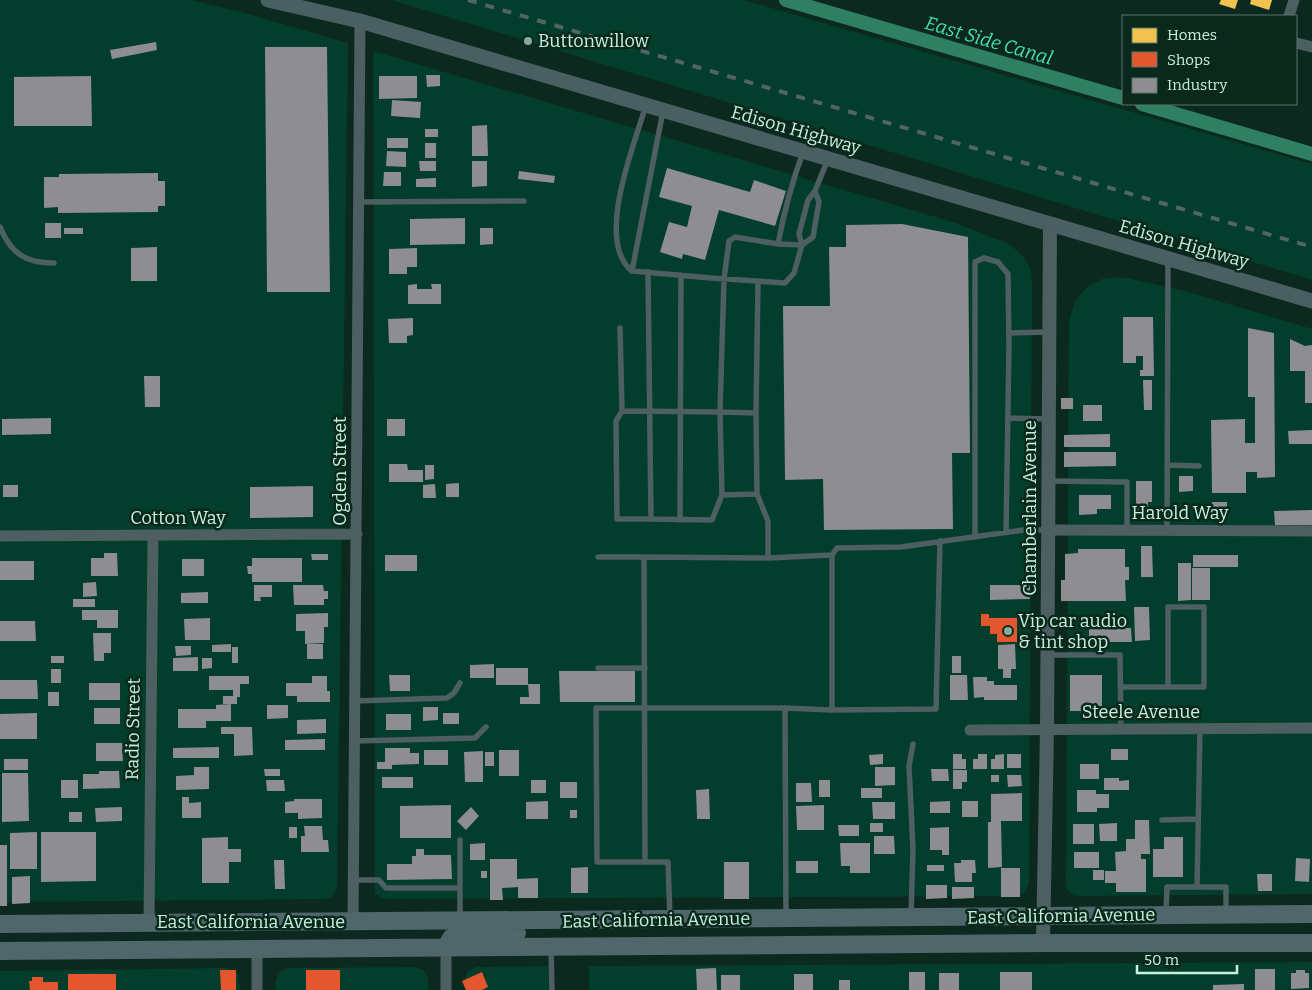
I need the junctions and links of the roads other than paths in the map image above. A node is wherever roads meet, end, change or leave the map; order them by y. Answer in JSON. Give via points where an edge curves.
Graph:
{"nodes":[{"id":1,"x":268,"y":0,"type":"edge"},
{"id":2,"x":1294,"y":0,"type":"edge"},
{"id":3,"x":1289,"y":15,"type":"edge"},
{"id":4,"x":360,"y":21,"type":"junction"},
{"id":5,"x":1297,"y":42,"type":"edge"},
{"id":6,"x":1312,"y":47,"type":"edge"},
{"id":7,"x":646,"y":105,"type":"junction"},
{"id":8,"x":663,"y":110,"type":"junction"},
{"id":9,"x":803,"y":152,"type":"junction"},
{"id":10,"x":828,"y":159,"type":"junction"},
{"id":11,"x":815,"y":191,"type":"junction"},
{"id":12,"x":524,"y":201,"type":"dead end"},
{"id":13,"x":358,"y":202,"type":"junction"},
{"id":14,"x":1050,"y":224,"type":"junction"},
{"id":15,"x":0,"y":228,"type":"edge"},
{"id":16,"x":778,"y":244,"type":"junction"},
{"id":17,"x":802,"y":245,"type":"junction"},
{"id":18,"x":1168,"y":259,"type":"junction"},
{"id":19,"x":54,"y":263,"type":"dead end"},
{"id":20,"x":632,"y":270,"type":"junction"},
{"id":21,"x":648,"y":272,"type":"junction"},
{"id":22,"x":681,"y":275,"type":"junction"},
{"id":23,"x":724,"y":279,"type":"junction"},
{"id":24,"x":758,"y":282,"type":"junction"},
{"id":25,"x":1312,"y":301,"type":"edge"},
{"id":26,"x":620,"y":328,"type":"dead end"},
{"id":27,"x":1009,"y":332,"type":"junction"},
{"id":28,"x":1050,"y":332,"type":"junction"},
{"id":29,"x":622,"y":411,"type":"junction"},
{"id":30,"x":650,"y":412,"type":"junction"},
{"id":31,"x":680,"y":412,"type":"junction"},
{"id":32,"x":720,"y":412,"type":"junction"},
{"id":33,"x":756,"y":413,"type":"junction"},
{"id":34,"x":1008,"y":418,"type":"junction"},
{"id":35,"x":1049,"y":420,"type":"junction"},
{"id":36,"x":1167,"y":465,"type":"junction"},
{"id":37,"x":1199,"y":466,"type":"dead end"},
{"id":38,"x":1048,"y":481,"type":"junction"},
{"id":39,"x":757,"y":494,"type":"junction"},
{"id":40,"x":722,"y":495,"type":"junction"},
{"id":41,"x":651,"y":519,"type":"junction"},
{"id":42,"x":680,"y":520,"type":"junction"},
{"id":43,"x":1048,"y":530,"type":"junction"},
{"id":44,"x":1127,"y":530,"type":"junction"},
{"id":45,"x":1167,"y":530,"type":"junction"},
{"id":46,"x":1312,"y":531,"type":"edge"},
{"id":47,"x":1006,"y":532,"type":"junction"},
{"id":48,"x":357,"y":534,"type":"junction"},
{"id":49,"x":0,"y":536,"type":"edge"},
{"id":50,"x":153,"y":536,"type":"junction"},
{"id":51,"x":976,"y":537,"type":"junction"},
{"id":52,"x":940,"y":541,"type":"junction"},
{"id":53,"x":832,"y":555,"type":"junction"},
{"id":54,"x":598,"y":557,"type":"dead end"},
{"id":55,"x":644,"y":557,"type":"junction"},
{"id":56,"x":768,"y":558,"type":"junction"},
{"id":57,"x":1047,"y":655,"type":"junction"},
{"id":58,"x":598,"y":668,"type":"dead end"},
{"id":59,"x":645,"y":668,"type":"junction"},
{"id":60,"x":460,"y":683,"type":"dead end"},
{"id":61,"x":1121,"y":686,"type":"junction"},
{"id":62,"x":1168,"y":687,"type":"junction"},
{"id":63,"x":355,"y":701,"type":"junction"},
{"id":64,"x":645,"y":707,"type":"junction"},
{"id":65,"x":785,"y":708,"type":"junction"},
{"id":66,"x":832,"y":710,"type":"junction"},
{"id":67,"x":486,"y":727,"type":"dead end"},
{"id":68,"x":1312,"y":728,"type":"edge"},
{"id":69,"x":1200,"y":729,"type":"junction"},
{"id":70,"x":970,"y":730,"type":"dead end"},
{"id":71,"x":1047,"y":730,"type":"junction"},
{"id":72,"x":1121,"y":730,"type":"junction"},
{"id":73,"x":355,"y":741,"type":"junction"},
{"id":74,"x":913,"y":744,"type":"dead end"},
{"id":75,"x":1198,"y":819,"type":"junction"},
{"id":76,"x":1162,"y":820,"type":"dead end"},
{"id":77,"x":460,"y":840,"type":"dead end"},
{"id":78,"x":645,"y":862,"type":"junction"},
{"id":79,"x":353,"y":880,"type":"junction"},
{"id":80,"x":1197,"y":887,"type":"junction"},
{"id":81,"x":460,"y":888,"type":"junction"},
{"id":82,"x":1312,"y":914,"type":"edge"},
{"id":83,"x":1226,"y":915,"type":"junction"},
{"id":84,"x":1166,"y":916,"type":"junction"},
{"id":85,"x":1044,"y":917,"type":"junction"},
{"id":86,"x":911,"y":918,"type":"junction"},
{"id":87,"x":670,"y":919,"type":"junction"},
{"id":88,"x":786,"y":919,"type":"junction"},
{"id":89,"x":460,"y":921,"type":"junction"},
{"id":90,"x":562,"y":921,"type":"junction"},
{"id":91,"x":353,"y":922,"type":"junction"},
{"id":92,"x":149,"y":923,"type":"junction"},
{"id":93,"x":0,"y":924,"type":"edge"},
{"id":94,"x":1043,"y":942,"type":"junction"},
{"id":95,"x":1312,"y":943,"type":"edge"},
{"id":96,"x":446,"y":947,"type":"junction"},
{"id":97,"x":553,"y":947,"type":"junction"},
{"id":98,"x":257,"y":949,"type":"junction"},
{"id":99,"x":0,"y":951,"type":"edge"},
{"id":100,"x":257,"y":990,"type":"edge"},
{"id":101,"x":446,"y":990,"type":"edge"},
{"id":102,"x":552,"y":990,"type":"edge"}],
"edges":[{"from":1,"to":4,"type":"main road","name":"Edison Highway"},
{"from":2,"to":3,"type":"street"},
{"from":4,"to":7,"type":"main road","name":"Edison Highway"},
{"from":4,"to":13,"type":"street","name":"Ogden Street"},
{"from":5,"to":6,"type":"street"},
{"from":7,"to":8,"type":"main road","name":"Edison Highway"},
{"from":7,"to":20,"type":"lane","via":[[626,167],[616,230],[620,257]]},
{"from":8,"to":9,"type":"main road","name":"Edison Highway"},
{"from":8,"to":20,"type":"lane"},
{"from":9,"to":10,"type":"main road","name":"Edison Highway"},
{"from":9,"to":16,"type":"lane","via":[[791,184]]},
{"from":10,"to":11,"type":"lane"},
{"from":10,"to":14,"type":"main road","name":"Edison Highway"},
{"from":11,"to":17,"type":"lane","via":[[808,200],[799,234]]},
{"from":11,"to":17,"type":"lane","via":[[819,202],[813,237]]},
{"from":12,"to":13,"type":"lane"},
{"from":13,"to":48,"type":"street","name":"Ogden Street"},
{"from":14,"to":18,"type":"main road","name":"Edison Highway"},
{"from":14,"to":28,"type":"street","name":"Chamberlain Avenue"},
{"from":15,"to":19,"type":"lane","via":[[6,242],[24,258]]},
{"from":16,"to":17,"type":"lane"},
{"from":16,"to":23,"type":"lane","via":[[735,237],[729,241]]},
{"from":17,"to":24,"type":"lane","via":[[794,273],[785,283]]},
{"from":18,"to":25,"type":"main road","name":"Edison Highway"},
{"from":18,"to":36,"type":"lane"},
{"from":20,"to":21,"type":"lane"},
{"from":21,"to":22,"type":"lane"},
{"from":21,"to":30,"type":"lane"},
{"from":22,"to":23,"type":"lane"},
{"from":22,"to":31,"type":"lane"},
{"from":23,"to":24,"type":"lane"},
{"from":23,"to":32,"type":"lane"},
{"from":24,"to":33,"type":"lane"},
{"from":26,"to":29,"type":"lane"},
{"from":27,"to":28,"type":"lane"},
{"from":27,"to":34,"type":"lane"},
{"from":27,"to":51,"type":"lane","via":[[1008,274],[998,262],[984,258],[975,262]]},
{"from":28,"to":35,"type":"street","name":"Chamberlain Avenue"},
{"from":29,"to":30,"type":"lane"},
{"from":29,"to":41,"type":"lane","via":[[616,421],[617,519]]},
{"from":30,"to":31,"type":"lane"},
{"from":30,"to":41,"type":"lane"},
{"from":31,"to":32,"type":"lane"},
{"from":31,"to":42,"type":"lane"},
{"from":32,"to":33,"type":"lane"},
{"from":32,"to":40,"type":"lane"},
{"from":33,"to":39,"type":"lane"},
{"from":34,"to":35,"type":"lane"},
{"from":34,"to":47,"type":"lane"},
{"from":35,"to":38,"type":"street","name":"Chamberlain Avenue"},
{"from":36,"to":37,"type":"lane"},
{"from":36,"to":45,"type":"lane"},
{"from":38,"to":43,"type":"street","name":"Chamberlain Avenue"},
{"from":38,"to":44,"type":"lane","via":[[1126,482]]},
{"from":39,"to":40,"type":"lane"},
{"from":39,"to":56,"type":"lane","via":[[768,521]]},
{"from":40,"to":42,"type":"lane","via":[[712,520]]},
{"from":41,"to":42,"type":"lane"},
{"from":43,"to":44,"type":"street","name":"Harold Way"},
{"from":43,"to":47,"type":"lane"},
{"from":43,"to":57,"type":"street","name":"Chamberlain Avenue"},
{"from":44,"to":45,"type":"street","name":"Harold Way"},
{"from":45,"to":46,"type":"street","name":"Harold Way"},
{"from":47,"to":51,"type":"lane"},
{"from":48,"to":50,"type":"street","name":"Cotton Way"},
{"from":48,"to":63,"type":"street","name":"Ogden Street"},
{"from":49,"to":50,"type":"street","name":"Cotton Way"},
{"from":50,"to":92,"type":"street","name":"Radio Street"},
{"from":51,"to":52,"type":"lane"},
{"from":52,"to":53,"type":"lane","via":[[901,547],[837,548]]},
{"from":52,"to":66,"type":"lane","via":[[936,709]]},
{"from":53,"to":56,"type":"lane"},
{"from":53,"to":66,"type":"lane"},
{"from":54,"to":55,"type":"lane"},
{"from":55,"to":56,"type":"lane"},
{"from":55,"to":59,"type":"lane"},
{"from":57,"to":61,"type":"lane","via":[[1120,655]]},
{"from":57,"to":71,"type":"street","name":"Chamberlain Avenue"},
{"from":58,"to":59,"type":"lane"},
{"from":59,"to":64,"type":"lane"},
{"from":60,"to":63,"type":"lane","via":[[447,698]]},
{"from":61,"to":62,"type":"lane"},
{"from":61,"to":72,"type":"lane"},
{"from":62,"to":62,"type":"lane","via":[[1204,687],[1204,606],[1168,607]]},
{"from":63,"to":73,"type":"street","name":"Ogden Street"},
{"from":64,"to":65,"type":"lane"},
{"from":64,"to":78,"type":"lane"},
{"from":64,"to":78,"type":"lane","via":[[596,708],[597,862]]},
{"from":65,"to":66,"type":"lane"},
{"from":65,"to":88,"type":"lane"},
{"from":67,"to":73,"type":"lane","via":[[475,738]]},
{"from":68,"to":69,"type":"street","name":"Steele Avenue"},
{"from":69,"to":72,"type":"street","name":"Steele Avenue"},
{"from":69,"to":75,"type":"lane"},
{"from":70,"to":71,"type":"street","name":"Steele Avenue"},
{"from":71,"to":72,"type":"street","name":"Steele Avenue"},
{"from":71,"to":85,"type":"street","name":"Chamberlain Avenue"},
{"from":73,"to":79,"type":"street","name":"Ogden Street"},
{"from":74,"to":86,"type":"lane","via":[[909,766],[913,849]]},
{"from":75,"to":76,"type":"lane"},
{"from":75,"to":80,"type":"lane"},
{"from":77,"to":81,"type":"lane"},
{"from":78,"to":87,"type":"lane","via":[[668,862]]},
{"from":79,"to":81,"type":"lane","via":[[380,880],[386,888]]},
{"from":79,"to":91,"type":"street","name":"Ogden Street"},
{"from":80,"to":83,"type":"lane","via":[[1226,887]]},
{"from":80,"to":84,"type":"lane","via":[[1167,887]]},
{"from":81,"to":89,"type":"lane"},
{"from":82,"to":83,"type":"main road","name":"East California Avenue"},
{"from":83,"to":84,"type":"main road","name":"East California Avenue"},
{"from":84,"to":85,"type":"main road","name":"East California Avenue"},
{"from":85,"to":86,"type":"main road","name":"East California Avenue"},
{"from":85,"to":94,"type":"street","name":"Chamberlain Avenue"},
{"from":86,"to":88,"type":"main road","name":"East California Avenue"},
{"from":87,"to":88,"type":"main road","name":"East California Avenue"},
{"from":87,"to":90,"type":"main road","name":"East California Avenue"},
{"from":87,"to":97,"type":"main road","via":[[663,929],[653,934]]},
{"from":89,"to":90,"type":"main road","name":"East California Avenue"},
{"from":89,"to":91,"type":"main road","name":"East California Avenue"},
{"from":90,"to":96,"type":"main road","via":[[537,932],[465,934],[451,938]]},
{"from":91,"to":92,"type":"main road","name":"East California Avenue"},
{"from":92,"to":93,"type":"main road","name":"East California Avenue"},
{"from":94,"to":95,"type":"main road","name":"East California Avenue"},
{"from":94,"to":97,"type":"main road","name":"East California Avenue"},
{"from":96,"to":97,"type":"main road","name":"East California Avenue"},
{"from":96,"to":98,"type":"main road","name":"East California Avenue"},
{"from":96,"to":101,"type":"street"},
{"from":97,"to":102,"type":"lane"},
{"from":98,"to":99,"type":"main road","name":"East California Avenue"},
{"from":98,"to":100,"type":"street"}]}
